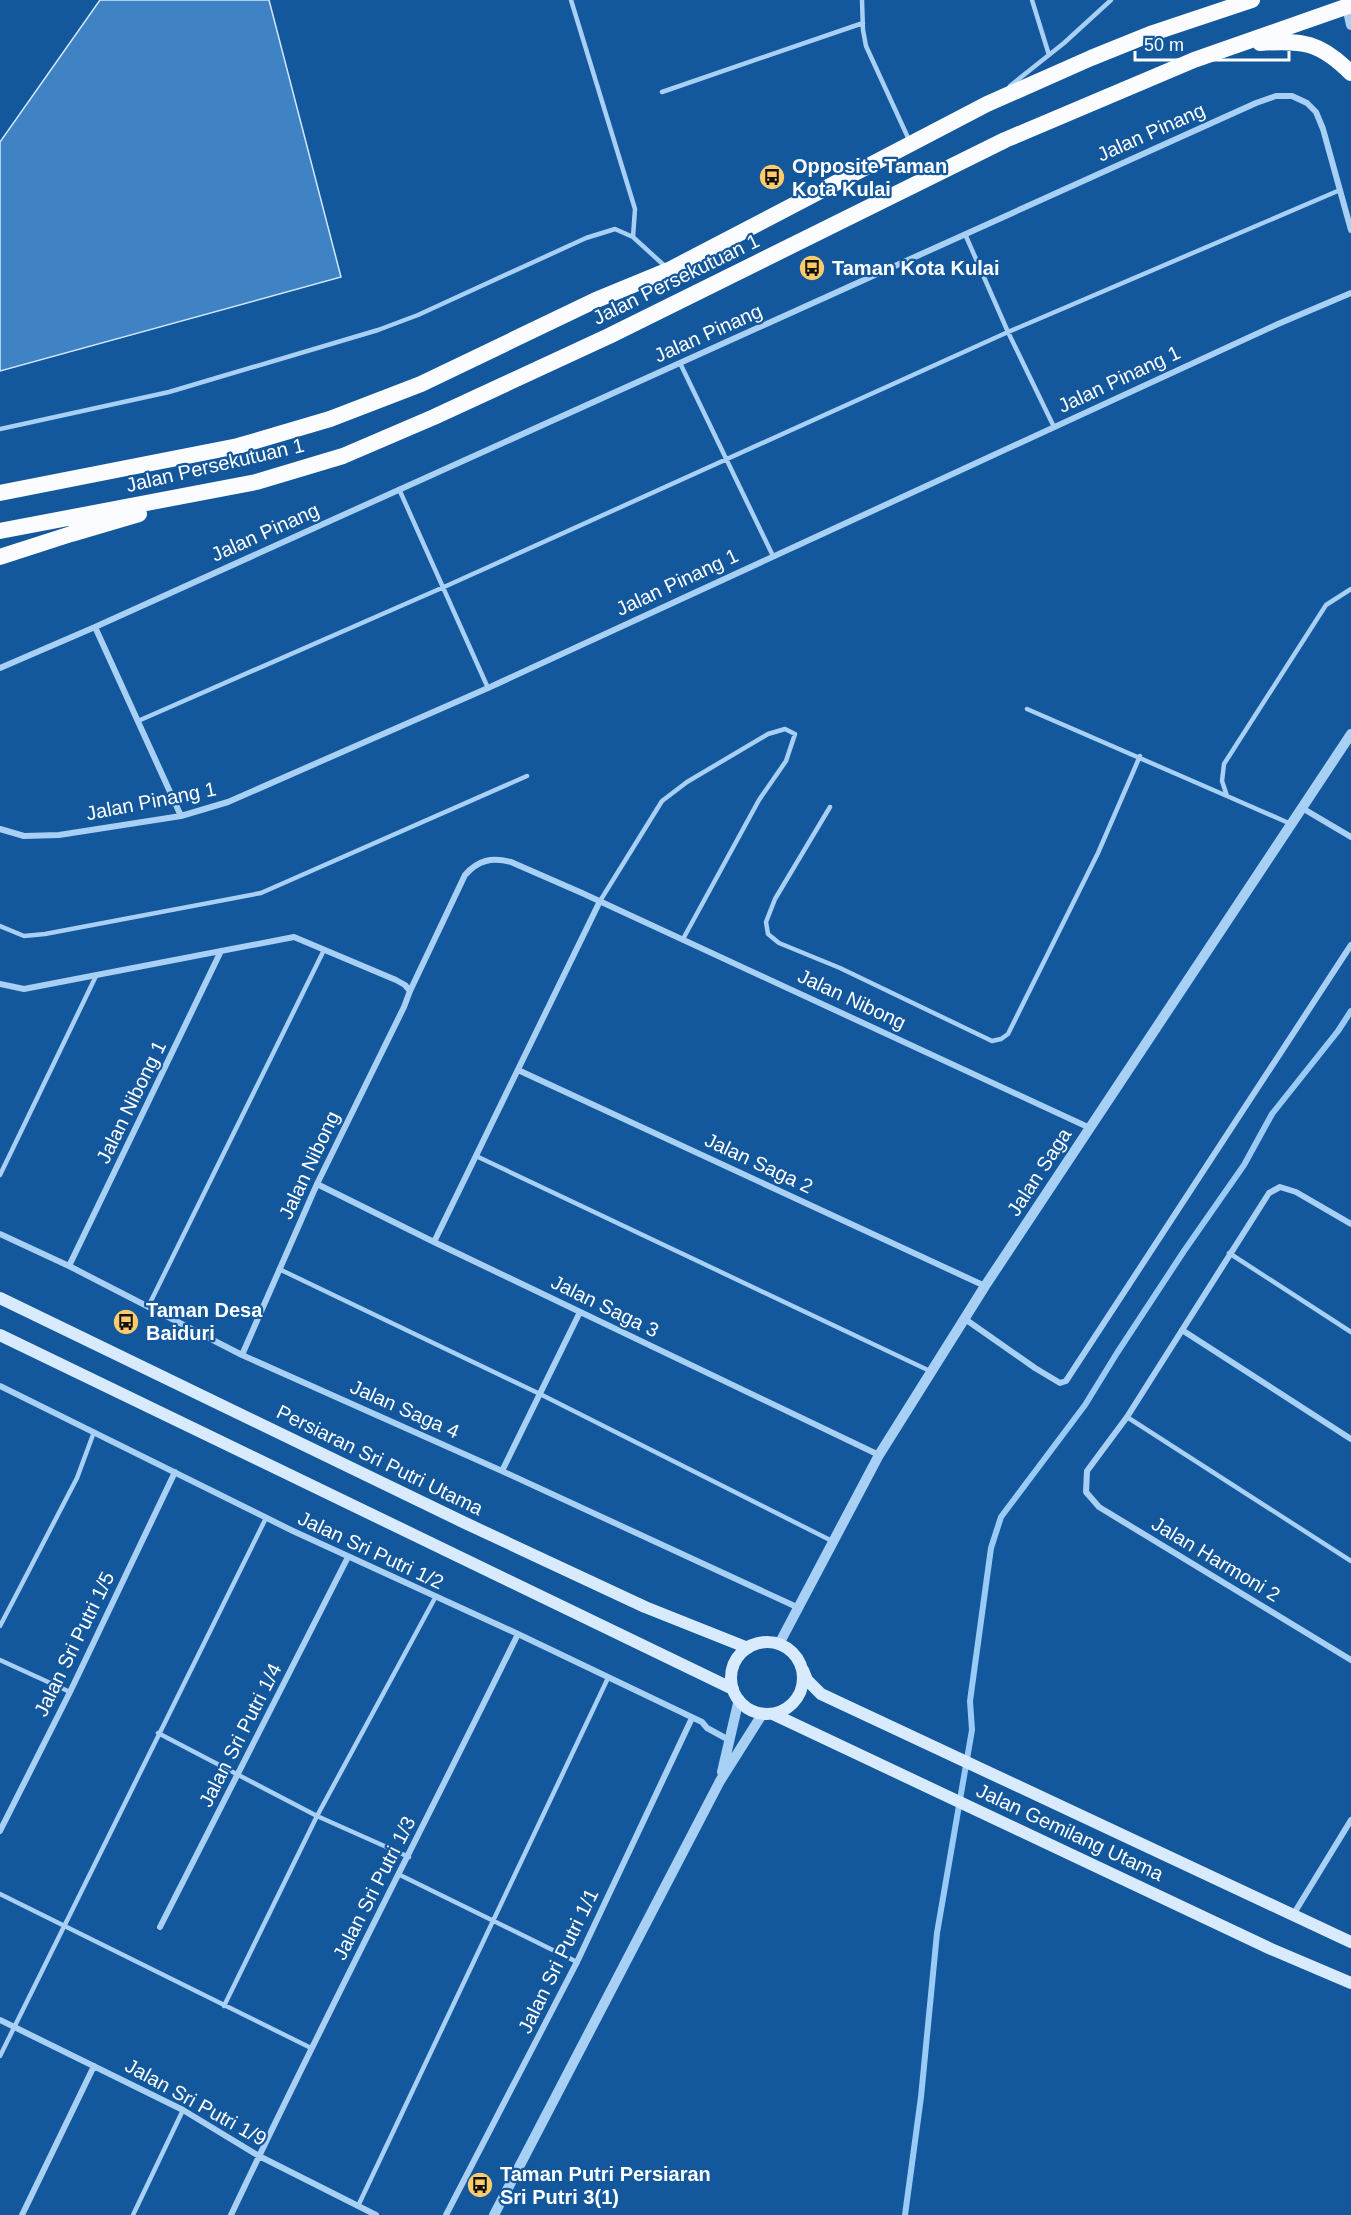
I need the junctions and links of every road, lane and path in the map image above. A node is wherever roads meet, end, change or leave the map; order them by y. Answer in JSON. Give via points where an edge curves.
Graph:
{"nodes":[{"id":1,"x":571,"y":0,"type":"edge"},
{"id":2,"x":862,"y":0,"type":"edge"},
{"id":3,"x":1032,"y":0,"type":"edge"},
{"id":4,"x":1111,"y":0,"type":"edge"},
{"id":5,"x":1232,"y":0,"type":"edge"},
{"id":6,"x":1252,"y":0,"type":"edge"},
{"id":7,"x":1348,"y":4,"type":"edge"},
{"id":8,"x":1209,"y":14,"type":"junction"},
{"id":9,"x":862,"y":23,"type":"junction"},
{"id":10,"x":1351,"y":25,"type":"edge"},
{"id":11,"x":1240,"y":44,"type":"junction"},
{"id":12,"x":1049,"y":55,"type":"junction"},
{"id":13,"x":1351,"y":74,"type":"edge"},
{"id":14,"x":662,"y":92,"type":"dead end"},
{"id":15,"x":987,"y":104,"type":"junction"},
{"id":16,"x":911,"y":144,"type":"junction"},
{"id":17,"x":1340,"y":190,"type":"junction"},
{"id":18,"x":1351,"y":230,"type":"edge"},
{"id":19,"x":965,"y":234,"type":"junction"},
{"id":20,"x":633,"y":237,"type":"junction"},
{"id":21,"x":669,"y":270,"type":"junction"},
{"id":22,"x":1351,"y":293,"type":"edge"},
{"id":23,"x":1008,"y":332,"type":"junction"},
{"id":24,"x":680,"y":363,"type":"junction"},
{"id":25,"x":1054,"y":427,"type":"junction"},
{"id":26,"x":0,"y":429,"type":"edge"},
{"id":27,"x":726,"y":458,"type":"junction"},
{"id":28,"x":256,"y":482,"type":"junction"},
{"id":29,"x":399,"y":489,"type":"junction"},
{"id":30,"x":0,"y":493,"type":"edge"},
{"id":31,"x":0,"y":531,"type":"edge"},
{"id":32,"x":773,"y":556,"type":"junction"},
{"id":33,"x":0,"y":557,"type":"edge"},
{"id":34,"x":444,"y":587,"type":"junction"},
{"id":35,"x":1351,"y":589,"type":"edge"},
{"id":36,"x":95,"y":627,"type":"junction"},
{"id":37,"x":0,"y":668,"type":"edge"},
{"id":38,"x":488,"y":687,"type":"junction"},
{"id":39,"x":1027,"y":709,"type":"dead end"},
{"id":40,"x":138,"y":721,"type":"junction"},
{"id":41,"x":1351,"y":734,"type":"edge"},
{"id":42,"x":1140,"y":756,"type":"junction"},
{"id":43,"x":527,"y":776,"type":"dead end"},
{"id":44,"x":1227,"y":796,"type":"junction"},
{"id":45,"x":830,"y":807,"type":"dead end"},
{"id":46,"x":1302,"y":808,"type":"junction"},
{"id":47,"x":180,"y":816,"type":"junction"},
{"id":48,"x":1291,"y":824,"type":"junction"},
{"id":49,"x":0,"y":829,"type":"edge"},
{"id":50,"x":1351,"y":837,"type":"edge"},
{"id":51,"x":600,"y":901,"type":"junction"},
{"id":52,"x":0,"y":926,"type":"edge"},
{"id":53,"x":684,"y":939,"type":"junction"},
{"id":54,"x":1351,"y":945,"type":"edge"},
{"id":55,"x":324,"y":950,"type":"junction"},
{"id":56,"x":221,"y":951,"type":"junction"},
{"id":57,"x":96,"y":976,"type":"junction"},
{"id":58,"x":0,"y":984,"type":"edge"},
{"id":59,"x":410,"y":991,"type":"junction"},
{"id":60,"x":518,"y":1070,"type":"junction"},
{"id":61,"x":1090,"y":1128,"type":"junction"},
{"id":62,"x":476,"y":1156,"type":"junction"},
{"id":63,"x":0,"y":1175,"type":"edge"},
{"id":64,"x":317,"y":1184,"type":"junction"},
{"id":65,"x":1351,"y":1224,"type":"edge"},
{"id":66,"x":0,"y":1234,"type":"edge"},
{"id":67,"x":434,"y":1242,"type":"junction"},
{"id":68,"x":1229,"y":1253,"type":"junction"},
{"id":69,"x":69,"y":1266,"type":"junction"},
{"id":70,"x":279,"y":1269,"type":"junction"},
{"id":71,"x":986,"y":1286,"type":"junction"},
{"id":72,"x":0,"y":1298,"type":"edge"},
{"id":73,"x":148,"y":1307,"type":"junction"},
{"id":74,"x":580,"y":1312,"type":"junction"},
{"id":75,"x":965,"y":1319,"type":"junction"},
{"id":76,"x":1182,"y":1330,"type":"junction"},
{"id":77,"x":1351,"y":1332,"type":"edge"},
{"id":78,"x":0,"y":1335,"type":"edge"},
{"id":79,"x":242,"y":1354,"type":"junction"},
{"id":80,"x":932,"y":1372,"type":"junction"},
{"id":81,"x":0,"y":1386,"type":"edge"},
{"id":82,"x":540,"y":1394,"type":"junction"},
{"id":83,"x":1128,"y":1417,"type":"junction"},
{"id":84,"x":94,"y":1432,"type":"junction"},
{"id":85,"x":1351,"y":1439,"type":"edge"},
{"id":86,"x":879,"y":1455,"type":"junction"},
{"id":87,"x":502,"y":1471,"type":"junction"},
{"id":88,"x":175,"y":1472,"type":"junction"},
{"id":89,"x":266,"y":1518,"type":"junction"},
{"id":90,"x":834,"y":1542,"type":"junction"},
{"id":91,"x":348,"y":1557,"type":"junction"},
{"id":92,"x":1351,"y":1561,"type":"edge"},
{"id":93,"x":435,"y":1598,"type":"junction"},
{"id":94,"x":800,"y":1608,"type":"junction"},
{"id":95,"x":0,"y":1626,"type":"edge"},
{"id":96,"x":518,"y":1634,"type":"junction"},
{"id":97,"x":779,"y":1644,"type":"junction"},
{"id":98,"x":748,"y":1648,"type":"junction"},
{"id":99,"x":0,"y":1660,"type":"edge"},
{"id":100,"x":1351,"y":1660,"type":"edge"},
{"id":101,"x":803,"y":1670,"type":"junction"},
{"id":102,"x":608,"y":1678,"type":"junction"},
{"id":103,"x":70,"y":1692,"type":"junction"},
{"id":104,"x":736,"y":1694,"type":"junction"},
{"id":105,"x":768,"y":1714,"type":"junction"},
{"id":106,"x":692,"y":1718,"type":"junction"},
{"id":107,"x":158,"y":1733,"type":"junction"},
{"id":108,"x":729,"y":1740,"type":"junction"},
{"id":109,"x":238,"y":1774,"type":"junction"},
{"id":110,"x":720,"y":1781,"type":"junction"},
{"id":111,"x":317,"y":1816,"type":"junction"},
{"id":112,"x":1351,"y":1820,"type":"edge"},
{"id":113,"x":0,"y":1831,"type":"edge"},
{"id":114,"x":409,"y":1857,"type":"junction"},
{"id":115,"x":400,"y":1875,"type":"junction"},
{"id":116,"x":0,"y":1894,"type":"edge"},
{"id":117,"x":1293,"y":1915,"type":"junction"},
{"id":118,"x":492,"y":1921,"type":"junction"},
{"id":119,"x":63,"y":1926,"type":"junction"},
{"id":120,"x":160,"y":1927,"type":"dead end"},
{"id":121,"x":1351,"y":1942,"type":"edge"},
{"id":122,"x":577,"y":1962,"type":"junction"},
{"id":123,"x":1351,"y":1983,"type":"edge"},
{"id":124,"x":224,"y":2006,"type":"junction"},
{"id":125,"x":0,"y":2020,"type":"edge"},
{"id":126,"x":14,"y":2027,"type":"junction"},
{"id":127,"x":311,"y":2048,"type":"junction"},
{"id":128,"x":0,"y":2056,"type":"edge"},
{"id":129,"x":94,"y":2066,"type":"junction"},
{"id":130,"x":183,"y":2110,"type":"junction"},
{"id":131,"x":259,"y":2156,"type":"junction"},
{"id":132,"x":358,"y":2206,"type":"junction"},
{"id":133,"x":22,"y":2215,"type":"edge"},
{"id":134,"x":133,"y":2215,"type":"edge"},
{"id":135,"x":231,"y":2215,"type":"edge"},
{"id":136,"x":376,"y":2215,"type":"edge"},
{"id":137,"x":446,"y":2215,"type":"edge"},
{"id":138,"x":494,"y":2215,"type":"edge"}],
"edges":[{"from":1,"to":20,"type":"lane","via":[[635,209]]},
{"from":2,"to":9,"type":"lane"},
{"from":3,"to":12,"type":"lane"},
{"from":4,"to":12,"type":"lane"},
{"from":5,"to":8,"type":"highway"},
{"from":6,"to":8,"type":"highway","name":"Jalan Persekutuan 1"},
{"from":7,"to":10,"type":"street"},
{"from":7,"to":11,"type":"highway","name":"Jalan Persekutuan 1"},
{"from":8,"to":15,"type":"highway","name":"Jalan Persekutuan 1","via":[[1091,58]]},
{"from":9,"to":14,"type":"lane"},
{"from":9,"to":16,"type":"lane","via":[[871,60]]},
{"from":11,"to":13,"type":"highway","via":[[1293,41],[1322,49]]},
{"from":11,"to":28,"type":"highway","name":"Jalan Persekutuan 1","via":[[1117,91],[1005,140],[609,336],[434,417],[343,456]]},
{"from":12,"to":15,"type":"lane"},
{"from":15,"to":16,"type":"highway","name":"Jalan Persekutuan 1"},
{"from":16,"to":21,"type":"highway","name":"Jalan Persekutuan 1"},
{"from":17,"to":18,"type":"street","name":"Jalan Pinang"},
{"from":17,"to":19,"type":"street","name":"Jalan Pinang","via":[[1316,112],[1292,96],[1276,96]]},
{"from":17,"to":23,"type":"lane"},
{"from":19,"to":23,"type":"lane"},
{"from":19,"to":24,"type":"street","name":"Jalan Pinang"},
{"from":20,"to":21,"type":"lane"},
{"from":20,"to":26,"type":"lane","via":[[615,229],[586,238],[378,330],[169,392]]},
{"from":21,"to":30,"type":"highway","name":"Jalan Persekutuan 1","via":[[596,300],[421,384],[330,419],[238,446]]},
{"from":22,"to":25,"type":"street","name":"Jalan Pinang 1"},
{"from":23,"to":25,"type":"lane"},
{"from":23,"to":27,"type":"lane"},
{"from":24,"to":27,"type":"lane"},
{"from":24,"to":29,"type":"street","name":"Jalan Pinang"},
{"from":25,"to":32,"type":"street","name":"Jalan Pinang 1"},
{"from":27,"to":32,"type":"lane"},
{"from":27,"to":34,"type":"lane"},
{"from":28,"to":31,"type":"highway","name":"Jalan Persekutuan 1"},
{"from":28,"to":33,"type":"highway"},
{"from":29,"to":34,"type":"lane"},
{"from":29,"to":36,"type":"street","name":"Jalan Pinang"},
{"from":32,"to":38,"type":"street","name":"Jalan Pinang 1"},
{"from":34,"to":38,"type":"lane"},
{"from":34,"to":40,"type":"lane"},
{"from":35,"to":44,"type":"lane","via":[[1326,605],[1224,764],[1222,781]]},
{"from":36,"to":37,"type":"street","name":"Jalan Pinang"},
{"from":36,"to":40,"type":"street"},
{"from":38,"to":47,"type":"street","name":"Jalan Pinang 1","via":[[228,802]]},
{"from":39,"to":42,"type":"lane"},
{"from":40,"to":47,"type":"street"},
{"from":41,"to":46,"type":"street","name":"Jalan Saga"},
{"from":42,"to":44,"type":"lane"},
{"from":42,"to":45,"type":"lane","via":[[1098,853],[1008,1034],[997,1041],[778,943],[768,934],[766,922],[775,899]]},
{"from":43,"to":52,"type":"lane","via":[[261,892],[45,934],[24,936]]},
{"from":44,"to":48,"type":"lane"},
{"from":46,"to":48,"type":"street","name":"Jalan Saga"},
{"from":46,"to":50,"type":"street"},
{"from":47,"to":49,"type":"street","name":"Jalan Pinang 1","via":[[58,835],[24,836]]},
{"from":48,"to":61,"type":"street","name":"Jalan Saga"},
{"from":51,"to":53,"type":"street","name":"Jalan Nibong"},
{"from":51,"to":53,"type":"lane","via":[[662,801],[768,734],[785,729],[795,734],[786,761],[759,800]]},
{"from":51,"to":59,"type":"street","name":"Jalan Nibong","via":[[511,862],[487,860],[474,865],[465,874]]},
{"from":51,"to":60,"type":"street"},
{"from":53,"to":61,"type":"street","name":"Jalan Nibong"},
{"from":54,"to":75,"type":"street","via":[[1066,1381],[1060,1383],[1035,1368]]},
{"from":55,"to":56,"type":"street","via":[[294,937]]},
{"from":55,"to":59,"type":"street","via":[[396,980]]},
{"from":55,"to":73,"type":"lane"},
{"from":56,"to":57,"type":"street"},
{"from":56,"to":69,"type":"street","name":"Jalan Nibong 1"},
{"from":57,"to":58,"type":"street","via":[[24,989]]},
{"from":57,"to":63,"type":"lane"},
{"from":59,"to":64,"type":"street","name":"Jalan Nibong"},
{"from":60,"to":62,"type":"street"},
{"from":60,"to":71,"type":"street","name":"Jalan Saga 2"},
{"from":61,"to":71,"type":"street","name":"Jalan Saga"},
{"from":62,"to":67,"type":"street"},
{"from":62,"to":80,"type":"lane"},
{"from":64,"to":67,"type":"street","name":"Jalan Saga 3"},
{"from":64,"to":70,"type":"street","name":"Jalan Nibong"},
{"from":65,"to":68,"type":"street","via":[[1280,1187],[1269,1192]]},
{"from":66,"to":69,"type":"street","name":"Jalan Saga 4"},
{"from":67,"to":74,"type":"street","name":"Jalan Saga 3"},
{"from":68,"to":76,"type":"street"},
{"from":68,"to":77,"type":"lane"},
{"from":69,"to":73,"type":"street","name":"Jalan Saga 4"},
{"from":70,"to":79,"type":"street","name":"Jalan Nibong"},
{"from":70,"to":82,"type":"lane"},
{"from":71,"to":75,"type":"street","name":"Jalan Saga"},
{"from":72,"to":98,"type":"main road","name":"Persiaran Sri Putri Utama","via":[[645,1607]]},
{"from":73,"to":79,"type":"street","name":"Jalan Saga 4"},
{"from":74,"to":82,"type":"street"},
{"from":74,"to":86,"type":"street","name":"Jalan Saga 3"},
{"from":75,"to":80,"type":"street","name":"Jalan Saga"},
{"from":76,"to":83,"type":"street"},
{"from":76,"to":85,"type":"street"},
{"from":78,"to":104,"type":"main road"},
{"from":79,"to":87,"type":"street","name":"Jalan Saga 4"},
{"from":80,"to":86,"type":"street","name":"Jalan Saga"},
{"from":81,"to":84,"type":"street","name":"Jalan Sri Putri 1/2"},
{"from":82,"to":87,"type":"street"},
{"from":82,"to":90,"type":"lane"},
{"from":83,"to":92,"type":"lane"},
{"from":83,"to":100,"type":"street","name":"Jalan Harmoni 2","via":[[1087,1471],[1086,1492],[1099,1507]]},
{"from":84,"to":88,"type":"street","name":"Jalan Sri Putri 1/2"},
{"from":84,"to":95,"type":"lane","via":[[77,1479]]},
{"from":86,"to":90,"type":"street","name":"Jalan Saga"},
{"from":87,"to":94,"type":"street","name":"Jalan Saga 4"},
{"from":88,"to":89,"type":"street","name":"Jalan Sri Putri 1/2"},
{"from":88,"to":103,"type":"street","name":"Jalan Sri Putri 1/5"},
{"from":89,"to":91,"type":"street","name":"Jalan Sri Putri 1/2"},
{"from":89,"to":107,"type":"lane"},
{"from":90,"to":94,"type":"street","name":"Jalan Saga"},
{"from":91,"to":93,"type":"street","name":"Jalan Sri Putri 1/2"},
{"from":91,"to":109,"type":"street","name":"Jalan Sri Putri 1/4"},
{"from":93,"to":96,"type":"street","name":"Jalan Sri Putri 1/2"},
{"from":93,"to":111,"type":"lane"},
{"from":94,"to":97,"type":"street","name":"Jalan Saga"},
{"from":96,"to":102,"type":"street","name":"Jalan Sri Putri 1/2"},
{"from":96,"to":114,"type":"street","name":"Jalan Sri Putri 1/3"},
{"from":97,"to":98,"type":"main road","via":[[763,1642]]},
{"from":97,"to":101,"type":"main road","via":[[790,1650]]},
{"from":98,"to":104,"type":"main road","via":[[734,1666]]},
{"from":99,"to":103,"type":"lane"},
{"from":101,"to":105,"type":"main road","via":[[804,1682],[794,1703]]},
{"from":101,"to":117,"type":"main road","name":"Jalan Gemilang Utama","via":[[821,1694]]},
{"from":102,"to":106,"type":"street","name":"Jalan Sri Putri 1/2"},
{"from":102,"to":118,"type":"lane"},
{"from":103,"to":113,"type":"street","name":"Jalan Sri Putri 1/5"},
{"from":104,"to":105,"type":"main road","via":[[752,1711]]},
{"from":104,"to":108,"type":"street"},
{"from":105,"to":110,"type":"street"},
{"from":105,"to":123,"type":"main road","name":"Jalan Gemilang Utama"},
{"from":106,"to":108,"type":"street","name":"Jalan Sri Putri 1/2"},
{"from":106,"to":122,"type":"street","name":"Jalan Sri Putri 1/1"},
{"from":107,"to":109,"type":"lane"},
{"from":107,"to":119,"type":"lane"},
{"from":108,"to":110,"type":"street"},
{"from":109,"to":111,"type":"lane"},
{"from":109,"to":120,"type":"street","name":"Jalan Sri Putri 1/4"},
{"from":110,"to":138,"type":"street"},
{"from":111,"to":114,"type":"lane"},
{"from":111,"to":124,"type":"lane"},
{"from":112,"to":117,"type":"street"},
{"from":114,"to":115,"type":"street","name":"Jalan Sri Putri 1/3"},
{"from":115,"to":118,"type":"lane"},
{"from":115,"to":127,"type":"street","name":"Jalan Sri Putri 1/3"},
{"from":116,"to":119,"type":"lane"},
{"from":117,"to":121,"type":"main road","name":"Jalan Gemilang Utama"},
{"from":118,"to":122,"type":"lane"},
{"from":118,"to":132,"type":"lane"},
{"from":119,"to":124,"type":"lane"},
{"from":119,"to":126,"type":"lane"},
{"from":122,"to":137,"type":"street","name":"Jalan Sri Putri 1/1"},
{"from":124,"to":127,"type":"lane"},
{"from":125,"to":126,"type":"street","name":"Jalan Sri Putri 1/9"},
{"from":126,"to":128,"type":"lane"},
{"from":126,"to":129,"type":"street","name":"Jalan Sri Putri 1/9"},
{"from":127,"to":131,"type":"street","name":"Jalan Sri Putri 1/3"},
{"from":129,"to":130,"type":"street","name":"Jalan Sri Putri 1/9"},
{"from":129,"to":133,"type":"street"},
{"from":130,"to":131,"type":"street","name":"Jalan Sri Putri 1/9"},
{"from":130,"to":134,"type":"lane"},
{"from":131,"to":132,"type":"street","name":"Jalan Sri Putri 1/9"},
{"from":131,"to":135,"type":"street","name":"Jalan Sri Putri 1/3"},
{"from":132,"to":136,"type":"street","name":"Jalan Sri Putri 1/9"}]}
